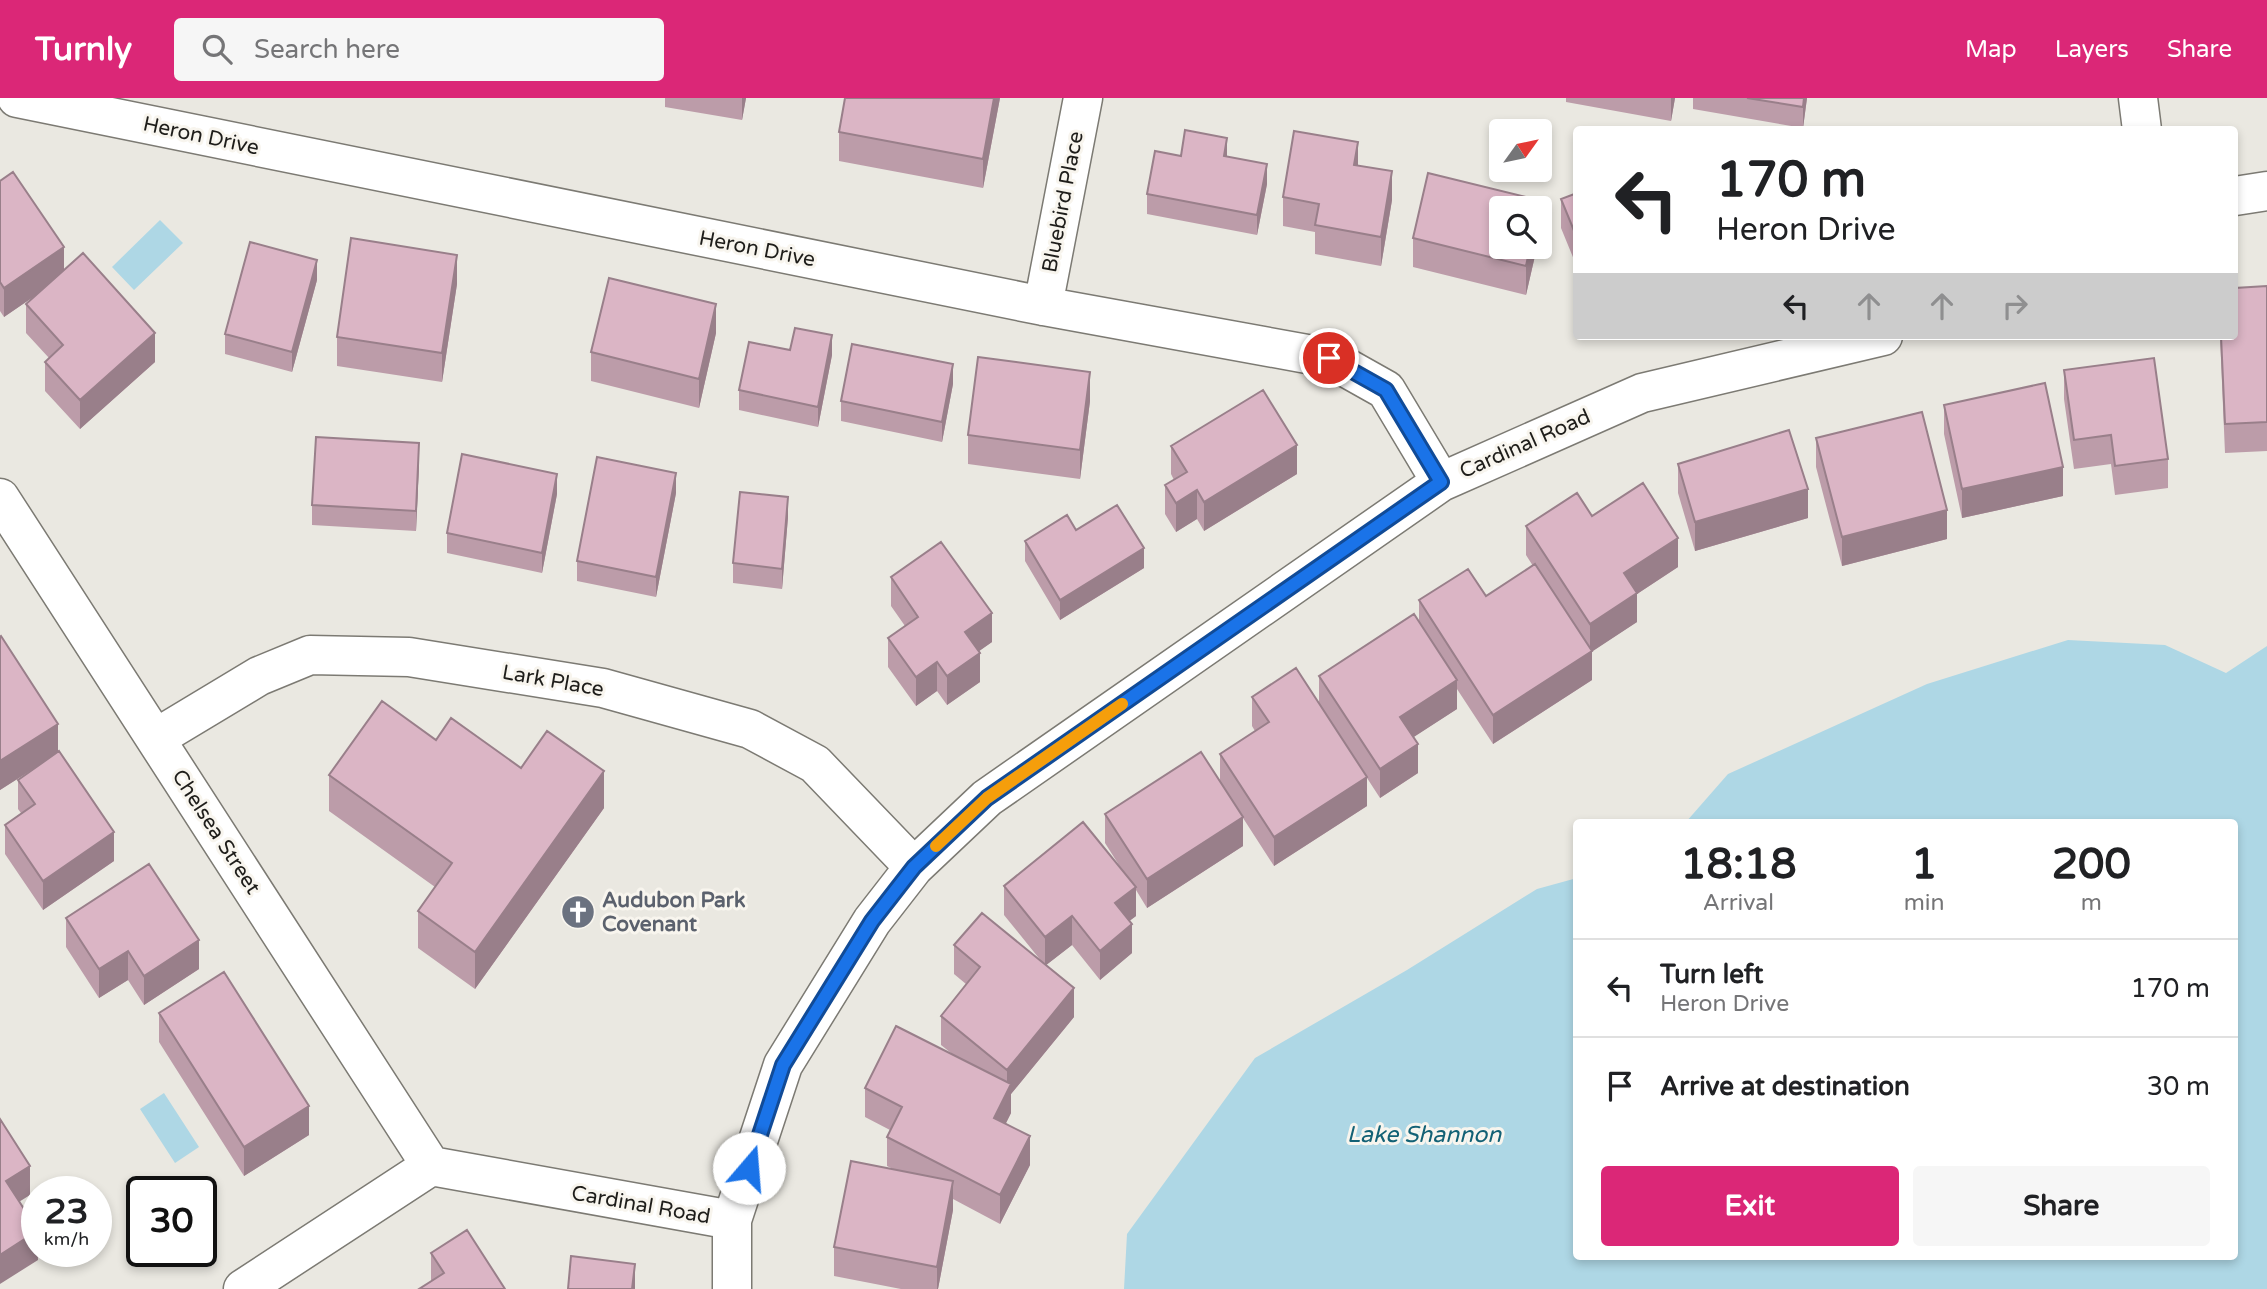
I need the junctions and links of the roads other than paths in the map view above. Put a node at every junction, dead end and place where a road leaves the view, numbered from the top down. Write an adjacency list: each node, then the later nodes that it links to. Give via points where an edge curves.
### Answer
1 (17, 98): 5 (street, Heron Drive)
2 (1083, 98): 5 (street, Bluebird Place)
3 (2267, 191): 4 (street)
4 (2238, 196)
5 (1042, 306): 7 (street, Heron Drive, via 1329,358 1386,390)
6 (1866, 340): 7 (street, Cardinal Road, via 1642,393)
7 (1441, 482): 10 (street, Cardinal Road, via 987,798)
8 (0, 498): 9 (street, Chelsea Street)
9 (156, 738): 10 (street, Lark Place, via 259,676 310,655 409,657 603,688 750,729 815,764); 11 (street, Chelsea Street)
10 (914, 867): 12 (street, Cardinal Road, via 872,921 783,1065)
11 (431, 1166): 12 (street, Cardinal Road); 13 (street)
12 (732, 1220): 14 (street)
13 (243, 1289)
14 (732, 1289)

